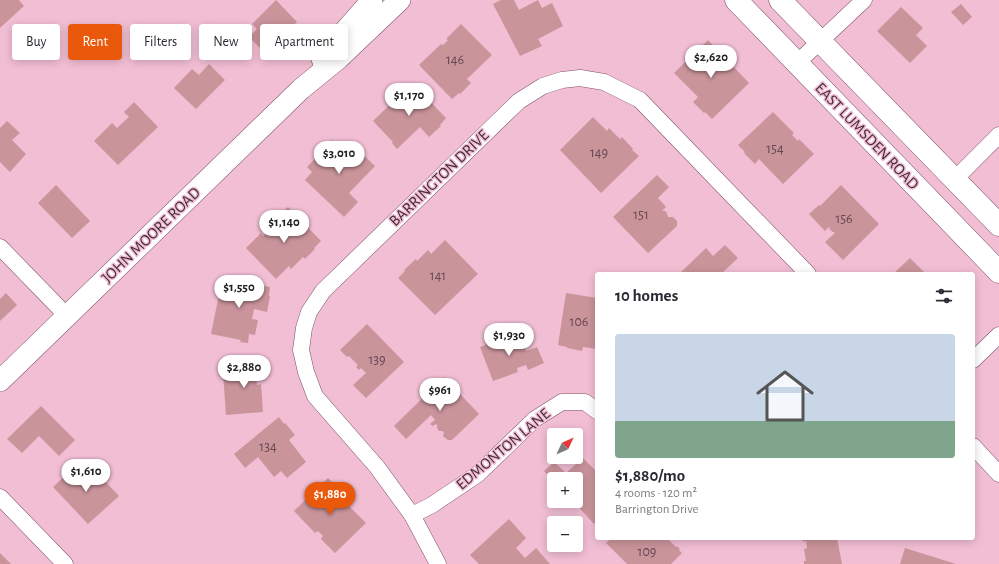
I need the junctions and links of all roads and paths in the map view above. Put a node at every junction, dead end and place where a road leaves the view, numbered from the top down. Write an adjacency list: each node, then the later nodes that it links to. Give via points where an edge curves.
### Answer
1 (372, 0): 8 (street, JOHN MOORE ROAD, via 330,48)
2 (400, 0): 8 (street, JOHN MOORE ROAD, via 339,58)
3 (736, 0): 7 (main road, EAST LUMSDEN ROAD)
4 (780, 0): 6 (main road, EAST LUMSDEN ROAD)
5 (864, 0): 6 (street)
6 (820, 42): 7 (street); 10 (main road, EAST LUMSDEN ROAD)
7 (797, 63): 14 (main road, EAST LUMSDEN ROAD)
8 (301, 89): 15 (street, JOHN MOORE ROAD)
9 (999, 136): 10 (street)
10 (955, 179): 11 (main road, EAST LUMSDEN ROAD)
11 (999, 225)
12 (0, 247): 15 (street)
13 (806, 272): 23 (street, BARRINGTON DRIVE, via 640,100 604,82 580,78 543,86 519,101 323,291 309,312 304,328 301,350 315,396 377,467)
14 (999, 272)
15 (67, 316): 18 (street, JOHN MOORE ROAD)
16 (999, 335): 17 (street)
17 (975, 358)
18 (0, 381)
19 (595, 410): 23 (street, EDMONTON LANE, via 585,402 562,402 535,419 478,474 432,505)
20 (975, 448): 21 (street)
21 (999, 474)
22 (0, 497): 24 (street)
23 (412, 515): 25 (street, BARRINGTON DRIVE)
24 (65, 564)
25 (438, 564)

